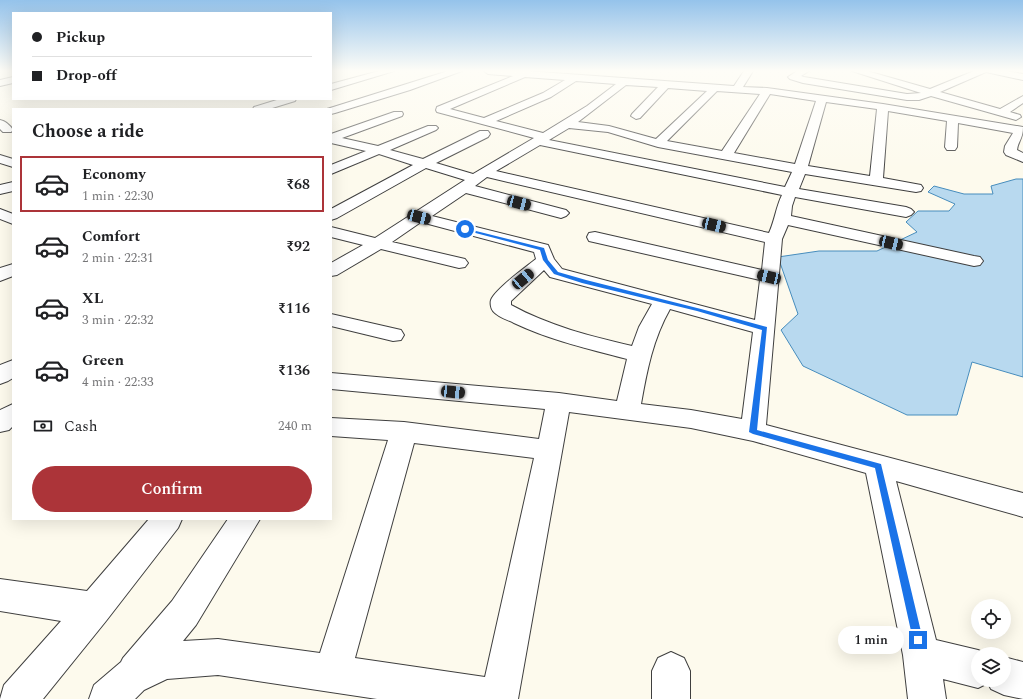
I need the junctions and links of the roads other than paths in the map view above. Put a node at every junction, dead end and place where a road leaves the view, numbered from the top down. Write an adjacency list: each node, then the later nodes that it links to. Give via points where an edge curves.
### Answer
1 (276, 104): 14 (street)
2 (355, 104): 15 (street)
3 (454, 104): 20 (street, via 441,110)
4 (525, 104): 20 (street)
5 (597, 104): 21 (street)
6 (648, 104): 18 (street)
7 (699, 104): 28 (street)
8 (759, 104): 32 (street)
9 (821, 104): 38 (street)
10 (857, 104): 13 (street)
11 (969, 104): 16 (street)
12 (1015, 104): 16 (street)
13 (883, 107): 19 (street); 41 (street)
14 (261, 108)
15 (332, 111)
16 (1000, 113): 22 (street)
17 (398, 114): 25 (street)
18 (636, 116)
19 (953, 118): 22 (street); 29 (street)
20 (486, 121): 27 (street)
21 (566, 124): 27 (street); 28 (street, via 609,129)
22 (1022, 126): 34 (street, via 1010,152)
23 (432, 128): 30 (street)
24 (484, 134): 37 (street)
25 (332, 139)
26 (332, 139): 30 (street)
27 (542, 139): 31 (street); 45 (street)
28 (658, 143): 32 (street)
29 (951, 147)
30 (378, 150): 37 (street); 39 (street)
31 (520, 152): 33 (street); 40 (street)
32 (726, 155): 38 (street)
33 (535, 156)
34 (1023, 158)
35 (0, 159): 36 (street)
36 (12, 163)
37 (424, 164): 40 (street); 51 (street)
38 (800, 169): 41 (street); 45 (street)
39 (332, 170)
40 (474, 180): 49 (street); 52 (street); 56 (street)
41 (876, 181): 43 (street)
42 (12, 186): 44 (street)
43 (916, 188)
44 (0, 190)
45 (790, 192): 47 (street); 48 (street)
46 (768, 203): 47 (street)
47 (784, 212): 56 (street); 59 (street)
48 (906, 212)
49 (561, 213)
50 (0, 214): 53 (street)
51 (332, 214)
52 (419, 217): 57 (street); 58 (street, via 542,249)
53 (12, 219)
54 (332, 232): 57 (street)
55 (595, 237): 64 (street)
56 (774, 239): 64 (street)
57 (377, 244): 60 (street); 62 (street)
58 (545, 260): 65 (street, via 556,273); 69 (street, via 512,288 501,300 501,308 511,315 560,335)
59 (974, 261)
60 (459, 264)
61 (12, 269): 63 (street)
62 (332, 269)
63 (0, 275)
64 (769, 277): 67 (street)
65 (664, 301): 67 (street); 69 (street, via 649,327)
66 (332, 320): 68 (street)
67 (765, 329): 80 (street)
68 (393, 335)
69 (640, 355): 75 (street)
70 (12, 368): 71 (street)
71 (0, 377): 73 (street)
72 (332, 381): 74 (street)
73 (12, 382)
74 (559, 402): 75 (street); 81 (street)
75 (627, 411): 80 (street, via 691,419)
76 (12, 414): 77 (street)
77 (0, 423)
78 (332, 427): 79 (street)
79 (404, 432): 81 (street); 90 (street)
80 (753, 432): 82 (street)
81 (548, 450): 94 (street)
82 (878, 466): 83 (street); 88 (street)
83 (1023, 505)
84 (166, 520): 87 (street)
85 (244, 520): 93 (street, via 184,613)
86 (0, 595): 87 (street)
87 (94, 609): 95 (street)
88 (921, 655): 89 (street); 96 (street)
89 (971, 667)
90 (332, 674): 93 (street, via 218,657 165,661); 94 (street)
91 (1011, 677): 92 (street)
92 (1023, 680)
93 (119, 688)
94 (499, 698)
95 (18, 699)
96 (927, 699)

